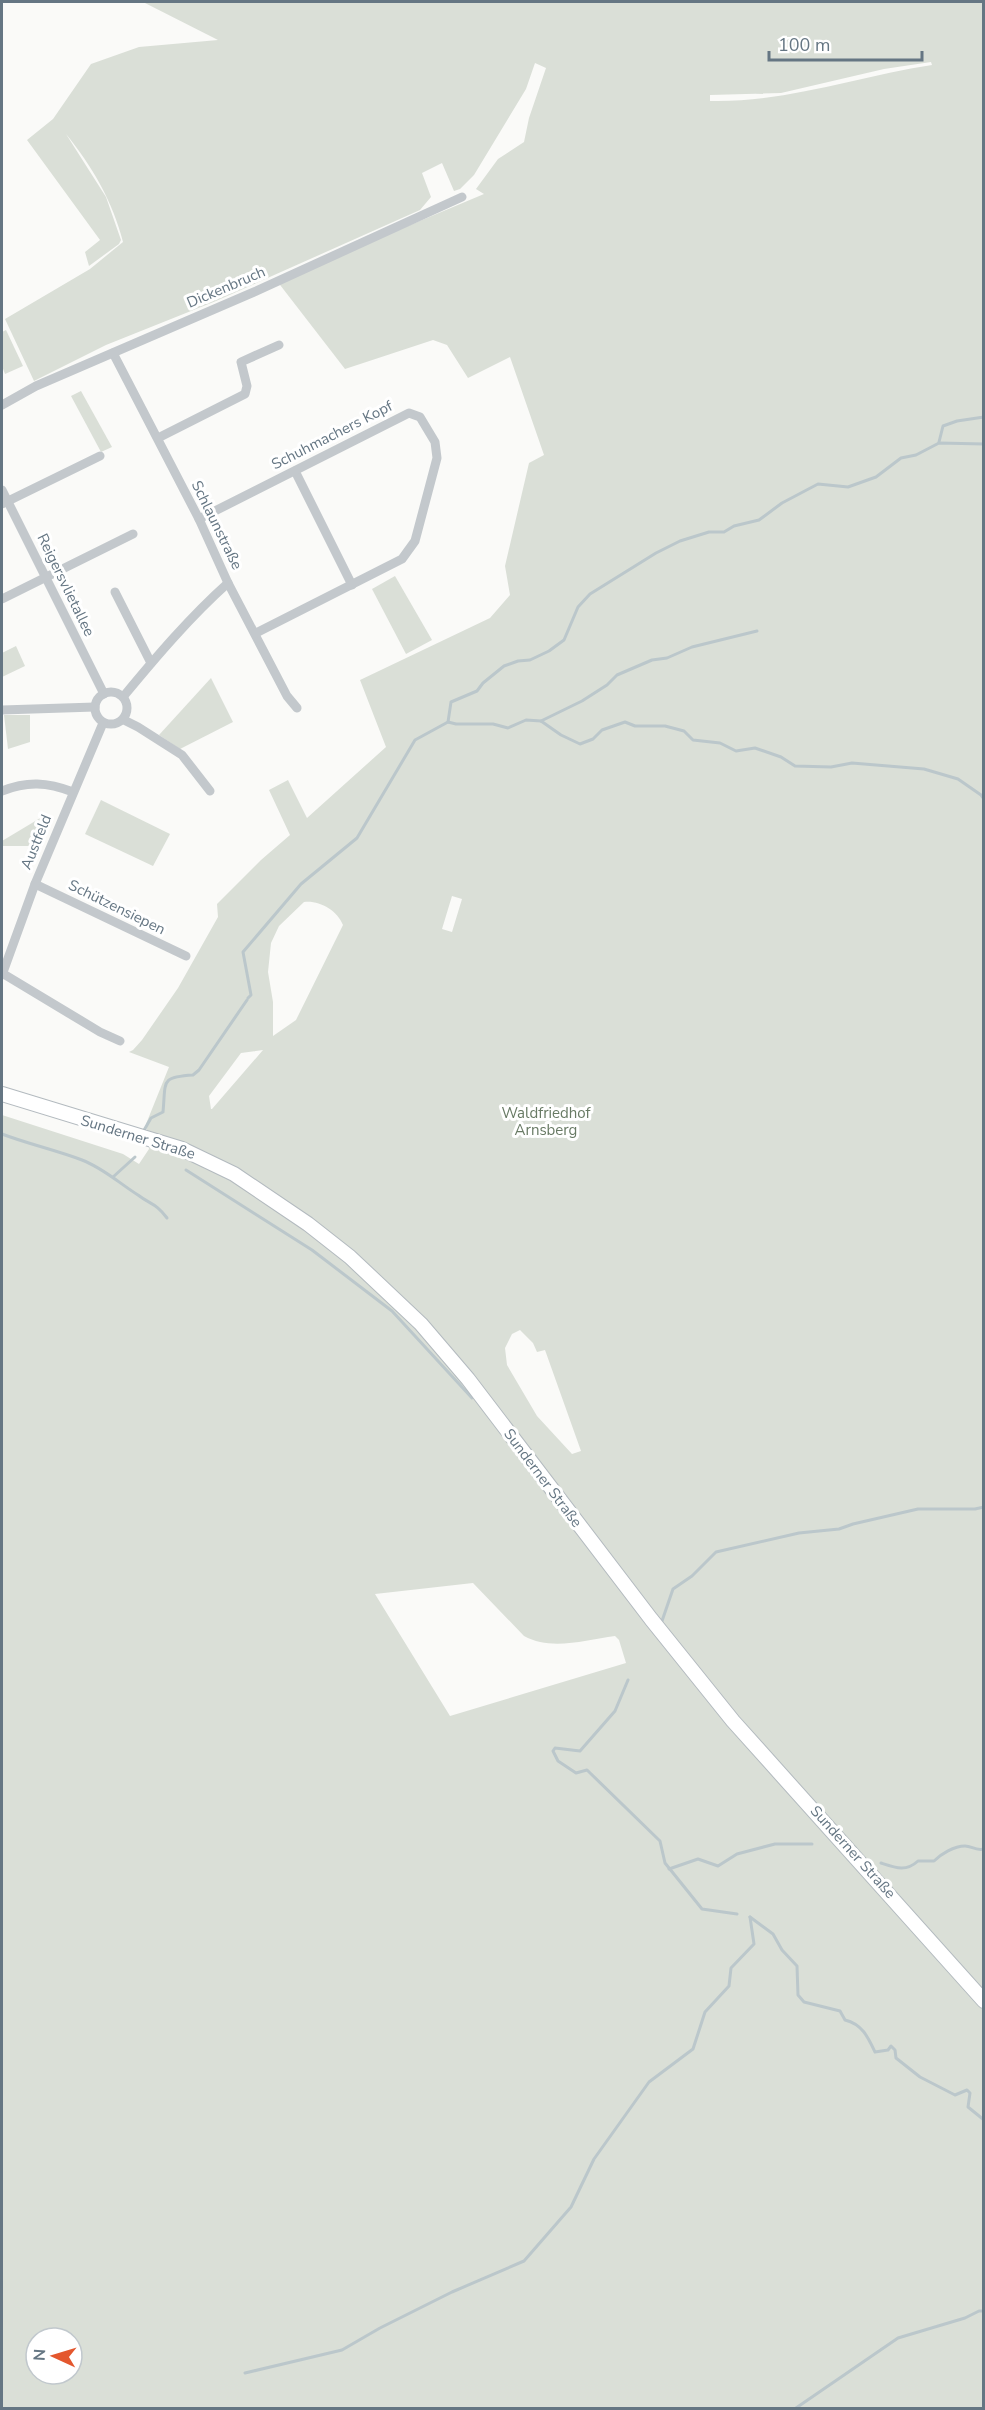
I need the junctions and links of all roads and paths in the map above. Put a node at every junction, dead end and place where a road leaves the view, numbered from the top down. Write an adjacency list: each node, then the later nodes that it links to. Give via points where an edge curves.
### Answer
1 (462, 197): 3 (street, Dickenbruch)
2 (279, 345): 5 (street, via 241,362 248,386 245,394)
3 (113, 353): 4 (street, Dickenbruch); 5 (street, Schlaunstraße)
4 (2, 405)
5 (158, 438): 10 (street, Schlaunstraße)
6 (99, 456): 9 (street)
7 (295, 471): 10 (street, Schuhmachers Kopf); 14 (street); 14 (street, Schuhmachers Kopf, via 409,413 420,417 435,442 436,463 411,549 397,563)
8 (2, 490): 9 (street, Reigersvlietallee)
9 (4, 503): 12 (street, Reigersvlietallee)
10 (199, 519): 13 (street, Schlaunstraße)
11 (133, 534): 12 (street)
12 (46, 577): 16 (street); 19 (street, Reigersvlietallee)
13 (228, 583): 17 (street, Schlaunstraße); 18 (street)
14 (352, 585): 17 (street, Schuhmachers Kopf)
15 (115, 592): 18 (street)
16 (2, 599)
17 (256, 633): 22 (street, Schlaunstraße, via 287,696)
18 (151, 663): 20 (street)
19 (104, 694): 20 (street); 21 (street)
20 (123, 697): 24 (street, via 128,711)
21 (95, 707): 23 (street); 25 (street)
22 (297, 708)
23 (2, 710)
24 (124, 720): 25 (street, via 114,725); 27 (street, via 182,755)
25 (103, 723): 28 (street, Austfeld)
26 (2, 791): 28 (street, via 35,783)
27 (210, 791)
28 (73, 792): 29 (street, Austfeld)
29 (35, 884): 30 (street, Schützensiepen); 31 (street, Austfeld)
30 (186, 956)
31 (2, 974): 32 (street)
32 (120, 1041)
33 (2, 1094): 34 (main road, Sunderner Straße, via 204,1158 308,1224 395,1298 468,1379 733,1721)
34 (984, 2001)

